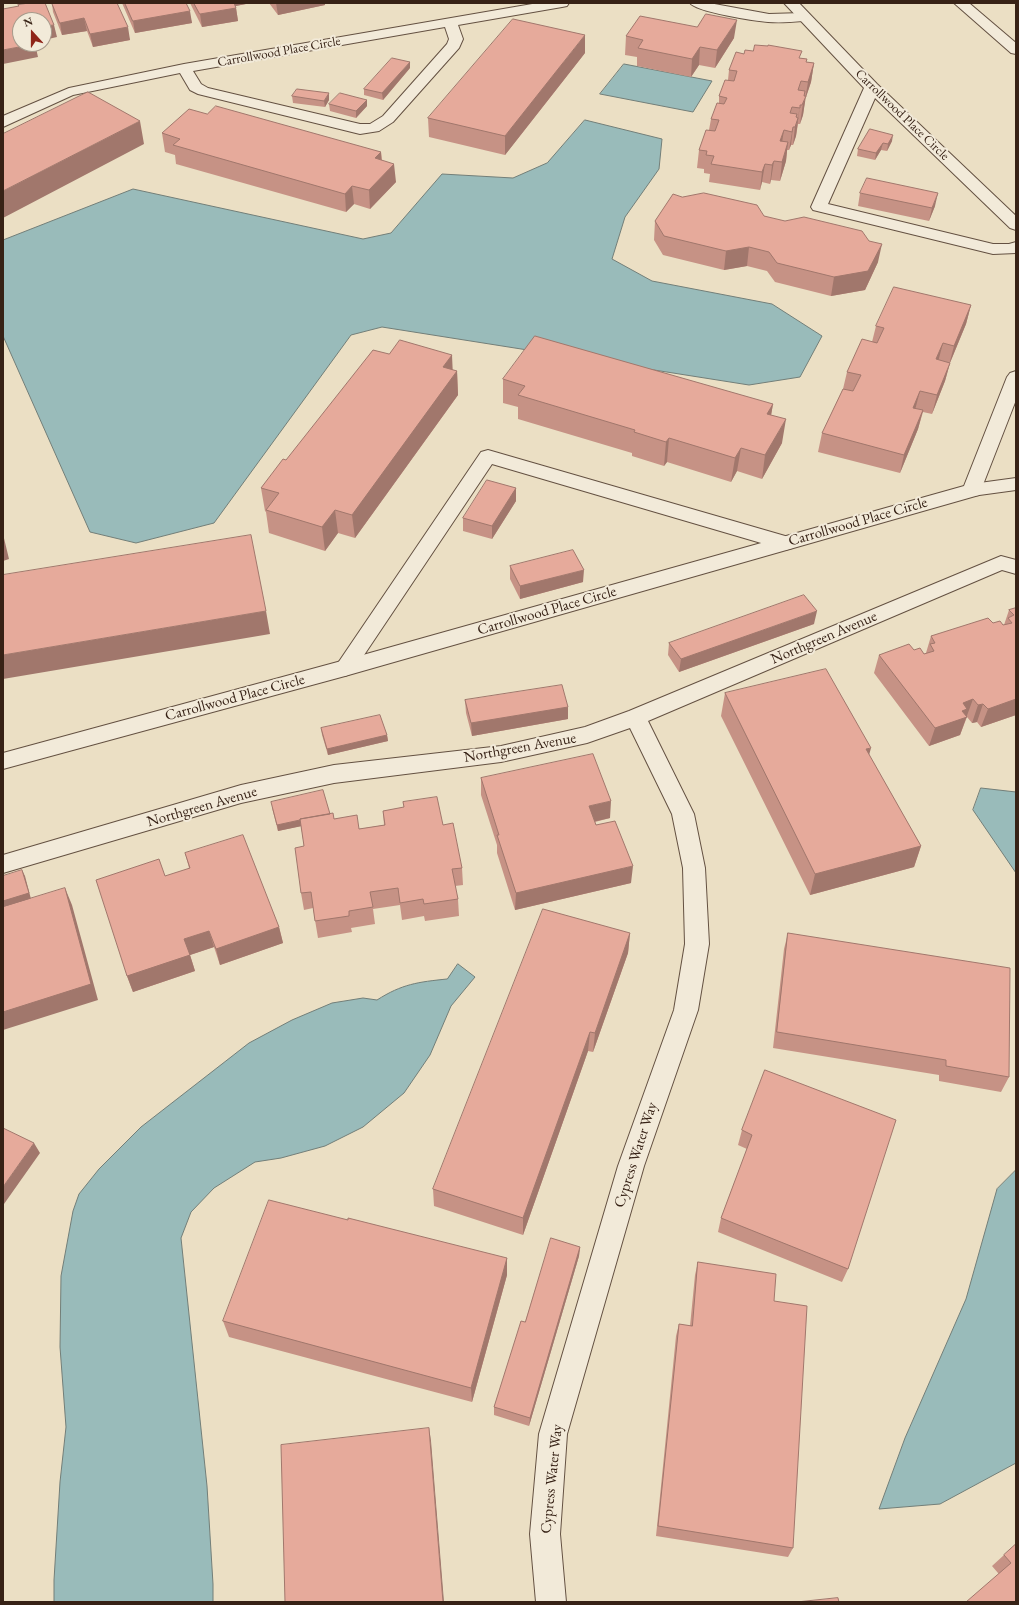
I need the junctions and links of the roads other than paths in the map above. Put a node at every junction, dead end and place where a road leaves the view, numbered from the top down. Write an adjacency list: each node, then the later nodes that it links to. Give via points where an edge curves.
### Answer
1 (562, 3): 6 (street, Carrollwood Place Circle)
2 (697, 3): 5 (street, via 769,18)
3 (791, 3): 5 (street, Carrollwood Place Circle)
4 (961, 3): 7 (street)
5 (803, 17): 9 (street, Carrollwood Place Circle)
6 (450, 22): 8 (street, Carrollwood Place Circle); 8 (street, via 456,39 454,45 388,119 374,128 360,129 203,91 195,87)
7 (1016, 50)
8 (184, 68): 10 (street, Carrollwood Place Circle, via 69,92)
9 (872, 87): 11 (street, Carrollwood Place Circle); 12 (street, via 819,207 993,249)
10 (3, 122)
11 (1016, 225)
12 (1016, 247)
13 (1016, 376): 15 (street)
14 (1016, 484): 15 (street, Carrollwood Place Circle)
15 (972, 490): 16 (street, Carrollwood Place Circle)
16 (785, 543): 18 (street, Carrollwood Place Circle); 18 (street, via 488,456)
17 (1016, 567): 19 (street, Northgreen Avenue, via 1001,563)
18 (345, 668): 20 (street, Carrollwood Place Circle)
19 (636, 717): 21 (street, Northgreen Avenue, via 587,735 501,754 334,774 241,794); 22 (street, Cypress Water Way, via 683,814 694,868 697,944 686,1010 631,1166 553,1434 545,1534)
20 (3, 761)
21 (3, 864)
22 (550, 1602)

